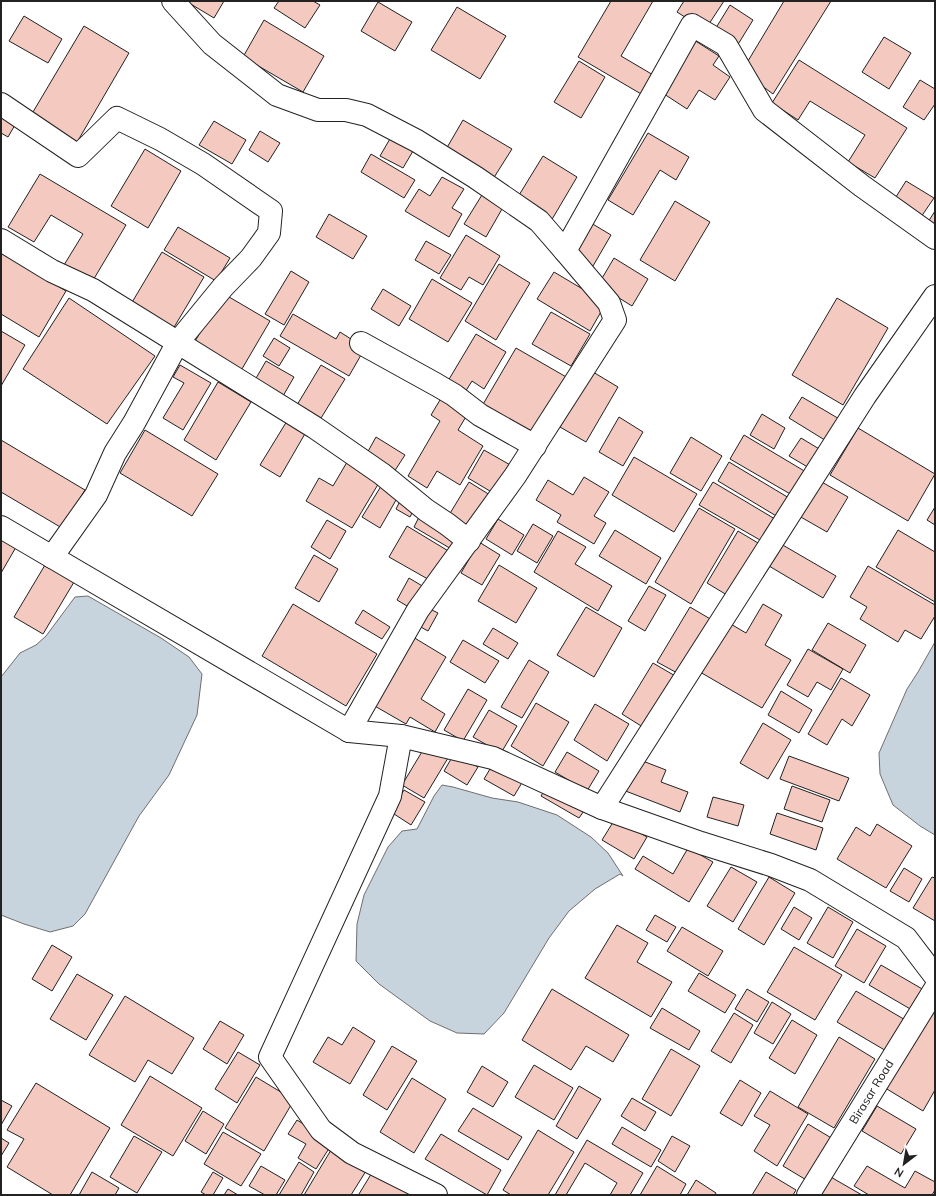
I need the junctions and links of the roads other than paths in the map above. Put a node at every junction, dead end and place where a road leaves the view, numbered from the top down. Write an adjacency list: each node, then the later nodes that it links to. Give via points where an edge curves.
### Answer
1 (173, 1): 5 (street, via 212,44 277,95 318,110 346,110 367,116 417,141 539,221)
2 (1, 104): 7 (street, via 78,156 117,118 203,164 271,211 269,234)
3 (935, 238): 5 (street, via 862,186 764,110 726,45 692,25)
4 (1, 240): 7 (street, via 52,271 92,290)
5 (565, 251): 9 (street, via 609,302 615,320)
6 (935, 296): 15 (street, via 865,396)
7 (178, 342): 11 (street, via 314,427 382,474); 12 (street, via 115,453 96,495)
8 (361, 343): 9 (street, via 454,395 480,415)
9 (535, 446): 11 (street)
10 (1, 526): 12 (street)
11 (469, 541): 13 (street, via 418,610)
12 (52, 557): 13 (street)
13 (350, 731): 14 (street)
14 (401, 736): 15 (street, via 493,758); 18 (street, via 390,796 270,1057 322,1130 352,1153)
15 (602, 808): 16 (street, via 810,880 906,938)
16 (935, 976)
17 (935, 989): 19 (street, Birasar Road)
18 (436, 1195)
19 (808, 1195)

